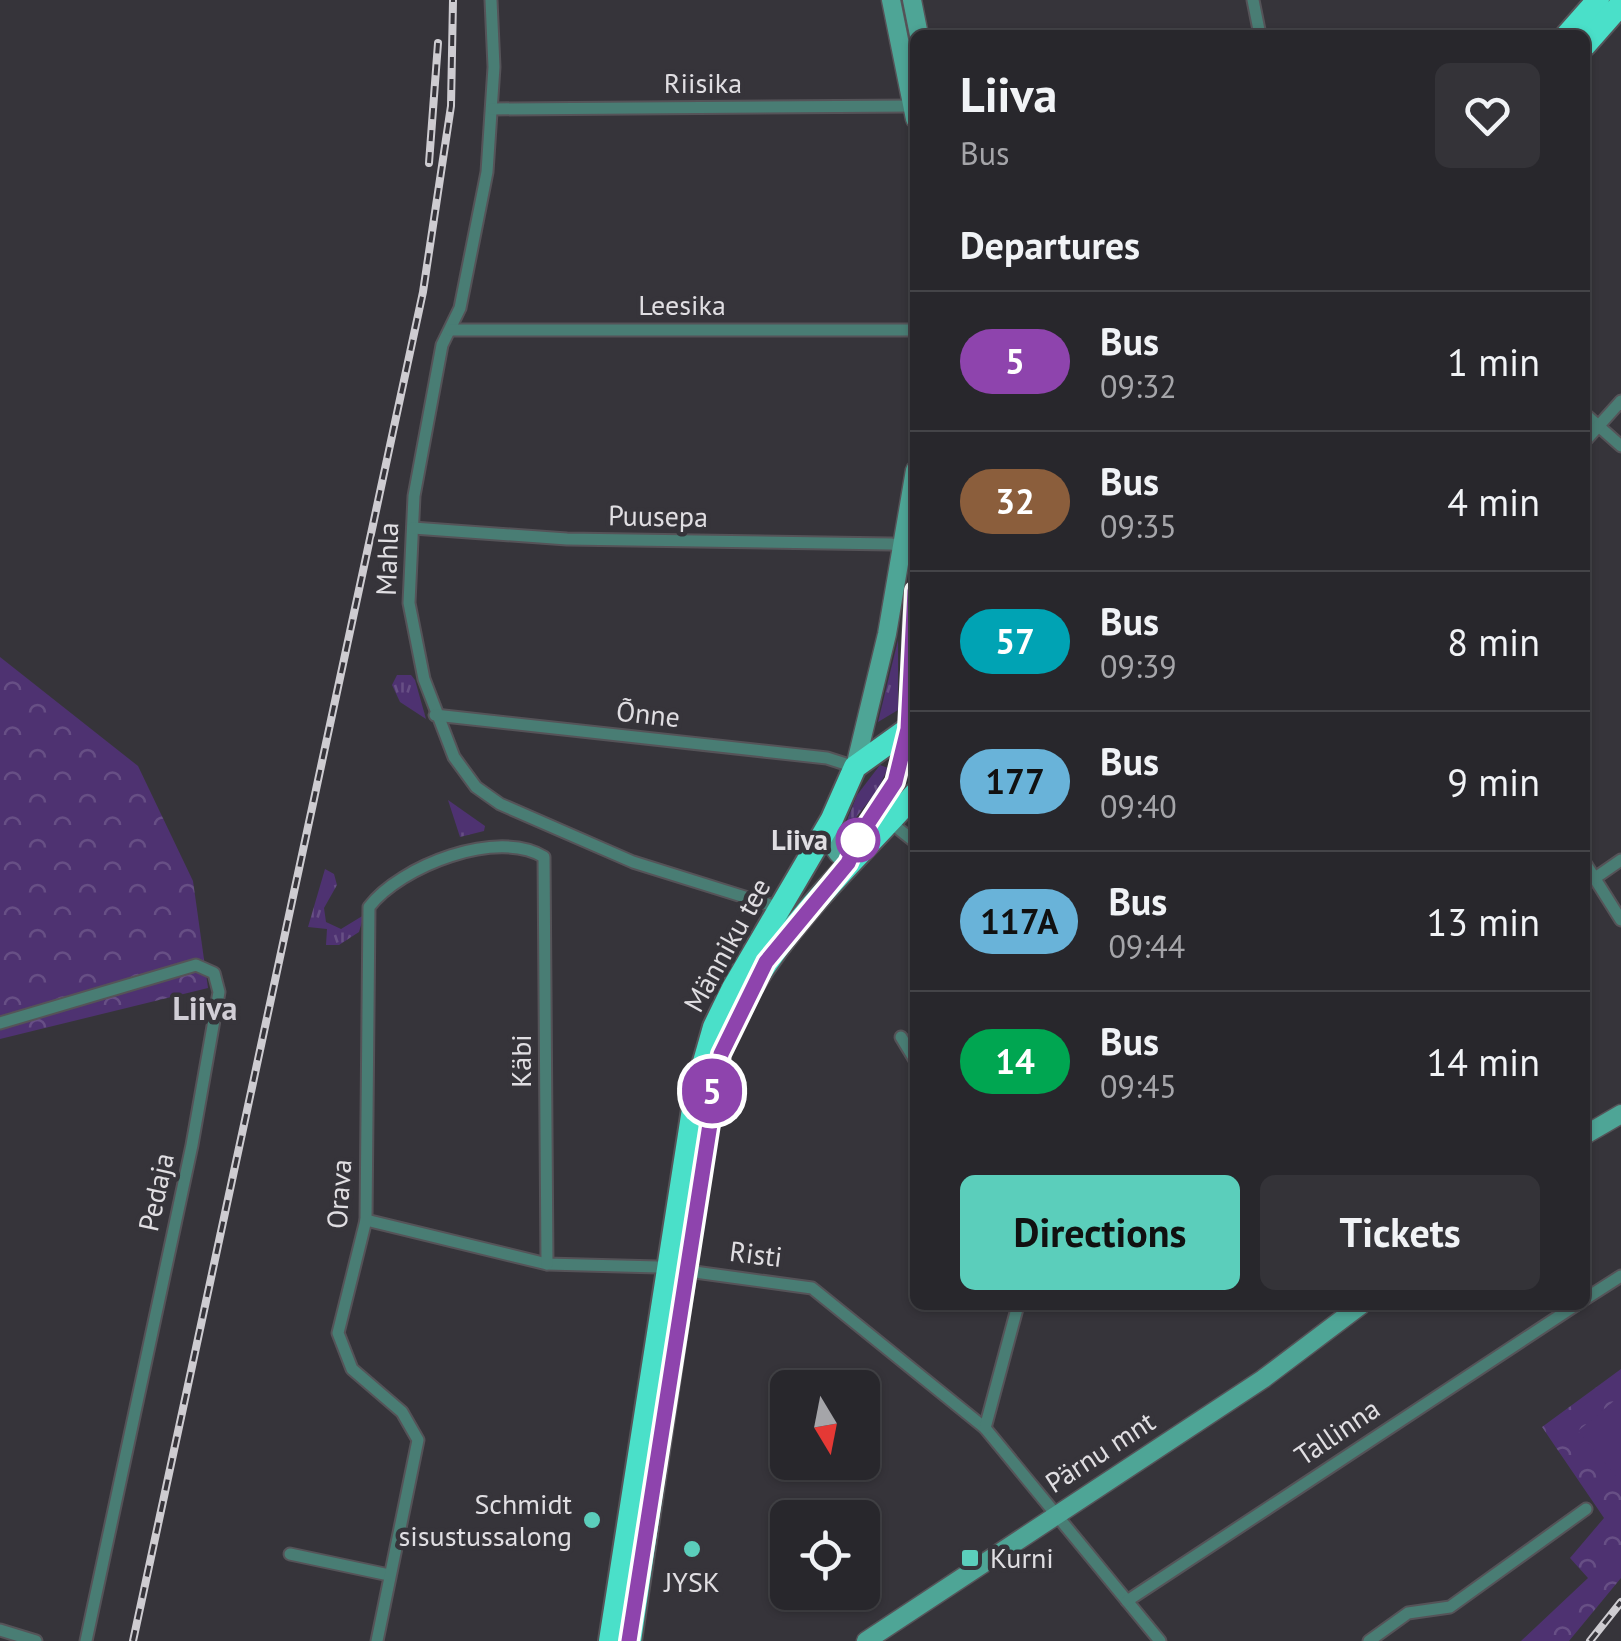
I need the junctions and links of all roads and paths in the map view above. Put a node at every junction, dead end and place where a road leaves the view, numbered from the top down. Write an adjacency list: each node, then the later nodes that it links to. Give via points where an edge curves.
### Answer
1 (490, 0): 12 (street, Mahla)
2 (892, 0): 11 (street)
3 (912, 0): 7 (street)
4 (1253, 0): 8 (street)
5 (1598, 0): 9 (highway)
6 (1621, 4): 10 (highway)
7 (918, 30)
8 (1259, 30)
9 (1571, 30)
10 (1590, 39)
11 (910, 92)
12 (492, 109): 13 (street, Riisika); 14 (street, Mahla, via 478,223)
13 (910, 112)
14 (450, 330): 15 (street, Leesika); 21 (street, Mahla, via 422,446)
15 (910, 330)
16 (1621, 402): 18 (street)
17 (1590, 419): 18 (street)
18 (1598, 426): 19 (street); 20 (street)
19 (1590, 436)
20 (1621, 446)
21 (413, 528): 22 (street, Puusepa); 23 (street, Mahla, via 410,615)
22 (909, 552): 26 (street, Männiku tee)
23 (435, 714): 26 (street, Õnne, via 827,758); 36 (street, Mahla, via 476,787 500,804 633,862)
24 (910, 728): 26 (highway)
25 (910, 730): 33 (street, Männiku tee, via 895,782)
26 (855, 767): 28 (highway, Männiku tee)
27 (910, 800): 29 (highway)
28 (832, 819): 33 (street, via 830,841); 36 (highway, Männiku tee)
29 (890, 822): 30 (street); 33 (highway)
30 (910, 838)
31 (544, 857): 43 (street, Orava, via 519,845 474,848 396,883 370,907); 44 (street, Käbi)
32 (1621, 860): 35 (street)
33 (848, 863): 45 (highway, Männiku tee, via 766,962 727,1035)
34 (1590, 870): 35 (street)
35 (1595, 878): 37 (street)
36 (780, 908): 45 (highway, Männiku tee, via 714,1027 696,1090)
37 (1621, 920)
38 (0, 1024): 59 (street, Pedaja, via 196,966 214,973 218,992 192,1145)
39 (900, 1037): 40 (street)
40 (910, 1052)
41 (1621, 1114): 42 (street)
42 (1590, 1132)
43 (366, 1220): 44 (street, Risti); 55 (street, Orava, via 338,1333 352,1369 402,1412 418,1440)
44 (548, 1264): 45 (street, Risti)
45 (676, 1270): 51 (street, Risti, via 812,1288); 61 (highway, Männiku tee); 62 (highway, Männiku tee)
46 (1621, 1276): 47 (street)
47 (1590, 1296)
48 (1017, 1310): 51 (street)
49 (1354, 1310): 53 (street, Pärnu mnt)
50 (1568, 1310): 56 (street, Tallinna)
51 (985, 1428): 53 (street, Risti)
52 (1586, 1509): 65 (street, via 1450,1607 1408,1613)
53 (1056, 1513): 56 (street, Risti); 63 (street, Pärnu mnt)
54 (290, 1554): 55 (street)
55 (389, 1575): 60 (street, Orava)
56 (1127, 1601): 64 (street, Risti)
57 (0, 1630): 58 (street)
58 (36, 1641)
59 (86, 1641)
60 (377, 1641)
61 (610, 1641)
62 (630, 1641)
63 (866, 1641)
64 (1160, 1641)
65 (1369, 1641)

